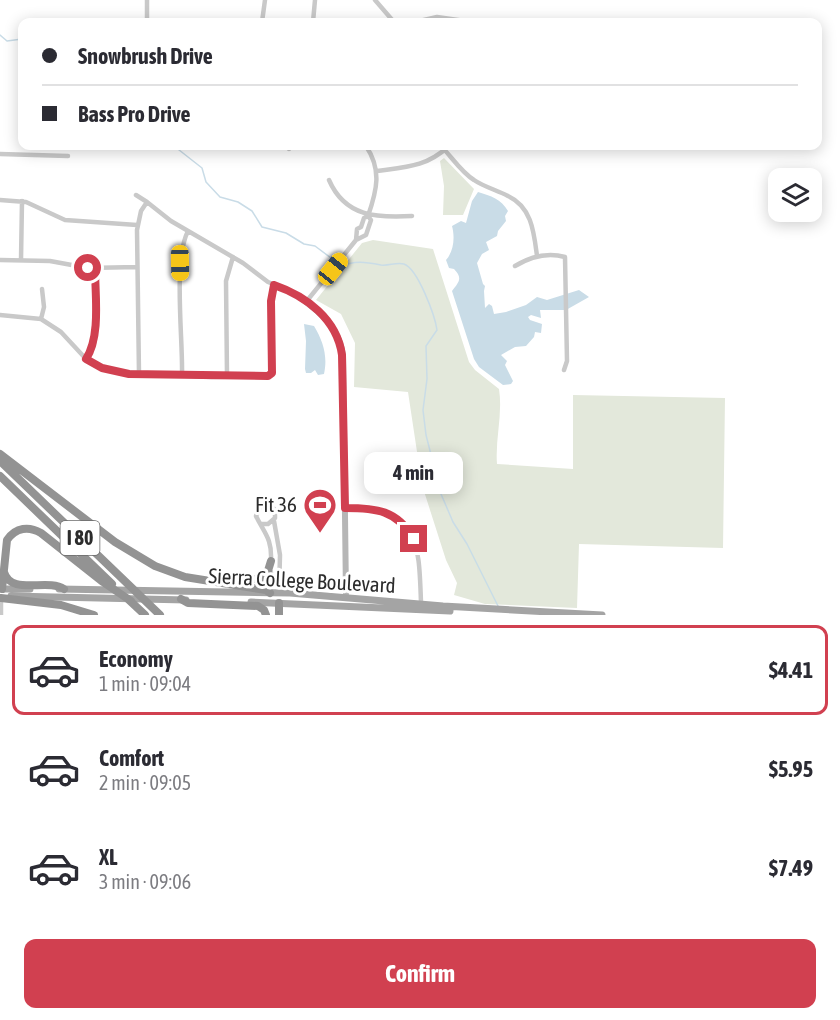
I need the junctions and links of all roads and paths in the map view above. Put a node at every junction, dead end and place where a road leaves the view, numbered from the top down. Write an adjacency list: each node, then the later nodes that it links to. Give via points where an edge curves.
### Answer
1 (147, 0): 5 (street)
2 (265, 0): 6 (street)
3 (315, 0): 7 (street)
4 (375, 0): 8 (street)
5 (147, 18)
6 (263, 18)
7 (313, 18)
8 (391, 18)
9 (368, 150): 14 (street)
10 (441, 150): 14 (street, via 420,165)
11 (448, 150): 27 (street, via 471,178 521,205 534,230)
12 (0, 154): 13 (street)
13 (68, 156)
14 (377, 171): 20 (street, via 377,189)
15 (329, 180): 20 (street, via 345,204)
16 (136, 195): 19 (street)
17 (0, 200): 18 (street)
18 (22, 201): 22 (street, via 64,220); 30 (street)
19 (147, 202): 22 (street); 24 (street)
20 (369, 215): 21 (street); 23 (street); 25 (street)
21 (412, 216)
22 (137, 225): 32 (street)
23 (361, 227): 25 (street); 26 (street, via 357,229)
24 (188, 231): 28 (street); 42 (street, via 180,263)
25 (367, 231): 26 (street)
26 (356, 240): 36 (street)
27 (537, 256): 31 (street); 40 (street, via 565,257)
28 (234, 257): 34 (street); 43 (street, via 226,280)
29 (0, 260): 30 (street)
30 (21, 260): 33 (street)
31 (515, 266)
32 (137, 267): 33 (street); 41 (street)
33 (95, 268): 39 (street, via 94,339)
34 (274, 285): 36 (street); 43 (street, via 272,373)
35 (42, 289): 38 (street)
36 (306, 302): 47 (street, via 329,322 341,344)
37 (0, 315): 38 (street)
38 (42, 319): 39 (street, via 61,332)
39 (86, 359): 41 (street, via 108,370)
40 (564, 370)
41 (139, 374): 42 (street)
42 (182, 374): 43 (street)
43 (227, 376)
44 (0, 454): 52 (highway, via 115,542 155,566)
45 (0, 461): 54 (highway, I 80)
46 (0, 476): 59 (highway, I 80)
47 (345, 508): 57 (street); 61 (street, via 385,512 407,529 418,553)
48 (274, 521): 49 (street); 49 (street, via 274,510 265,505 256,513); 55 (street, via 280,555)
49 (262, 524): 50 (street)
50 (271, 561): 52 (highway, via 261,579); 55 (street)
51 (4, 571): 53 (highway, via 7,580 14,584 57,585); 56 (highway); 59 (highway, via 7,540 19,529 30,529 41,533)
52 (181, 575): 55 (highway)
53 (64, 589): 55 (main road, Sierra College Boulevard); 56 (main road, Sierra College Boulevard)
54 (136, 591): 65 (highway, I 80); 66 (highway)
55 (275, 593): 57 (main road, Sierra College Boulevard); 60 (main road)
56 (1, 594): 58 (main road, Sierra College Boulevard); 62 (street); 63 (highway)
57 (346, 596): 61 (main road, Sierra College Boulevard)
58 (181, 599): 60 (main road, Sierra College Boulevard); 67 (highway, via 188,603 258,606)
59 (131, 601): 64 (highway, I 80)
60 (274, 603): 61 (main road, Sierra College Boulevard); 67 (highway); 68 (highway)
61 (421, 606): 69 (main road, Sierra College Boulevard); 70 (main road, Sierra College Boulevard)
62 (0, 615)
63 (94, 615)
64 (145, 615)
65 (160, 615)
66 (165, 615)
67 (268, 615)
68 (279, 615)
69 (530, 615)
70 (602, 615)

